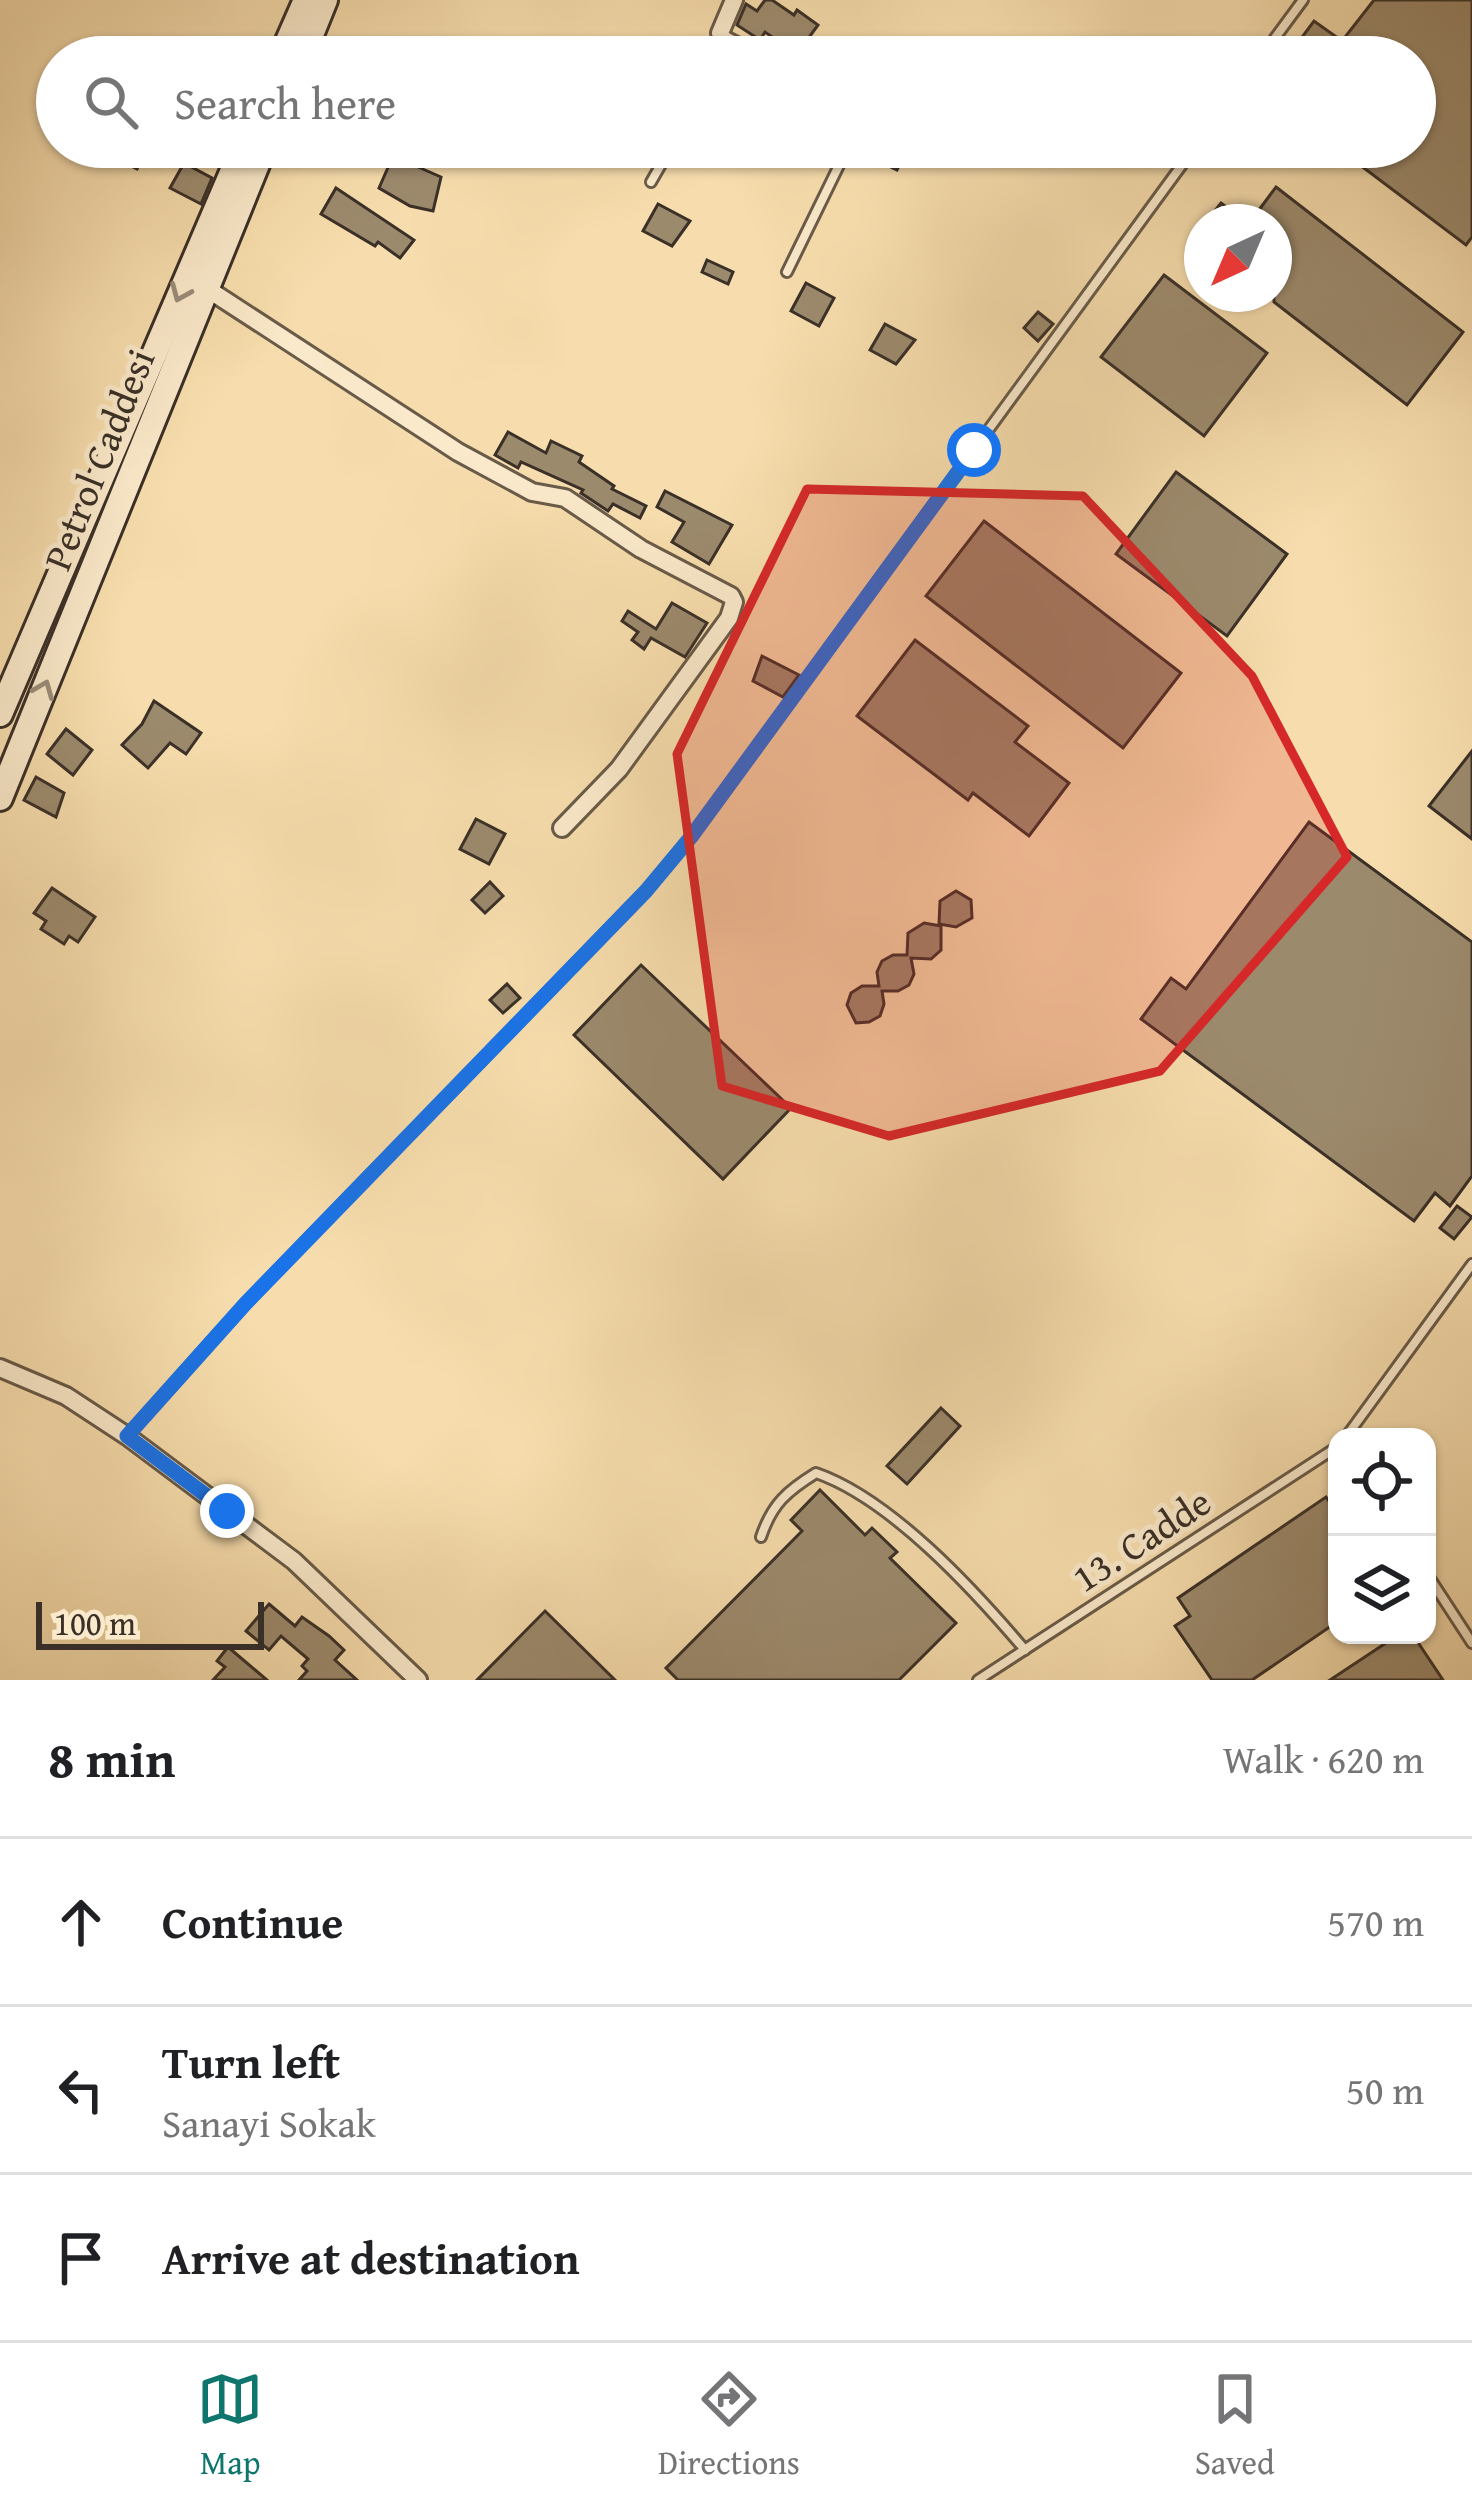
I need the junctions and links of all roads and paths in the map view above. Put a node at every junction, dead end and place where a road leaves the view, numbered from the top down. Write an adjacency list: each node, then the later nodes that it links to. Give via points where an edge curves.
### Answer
1 (306, 0): 6 (main road)
2 (326, 0): 7 (main road)
3 (734, 0): 5 (street)
4 (1303, 0): 10 (lane)
5 (720, 33): 8 (lane); 9 (lane)
6 (290, 36)
7 (311, 36)
8 (719, 36)
9 (726, 36)
10 (1276, 36)
11 (234, 168): 19 (main road, Petrol Caddesi, one-way to 19)
12 (255, 168): 18 (main road, Petrol Caddesi)
13 (659, 168): 16 (lane)
14 (838, 168): 17 (lane)
15 (1180, 168): 25 (lane, via 691,837)
16 (651, 182)
17 (787, 272)
18 (206, 288): 20 (main road, Petrol Caddesi, one-way to 18); 21 (street, via 493,473 565,498 731,596 729,618 619,769)
19 (0, 714)
20 (0, 798)
21 (562, 827)
22 (1472, 1264): 24 (lane)
23 (0, 1369): 25 (street, via 66,1396)
24 (1353, 1428)
25 (127, 1436): 31 (street, via 294,1561)
26 (1328, 1453): 30 (lane, 13. Cadde)
27 (761, 1537): 30 (lane, via 770,1509 790,1489 817,1472 845,1483 935,1555)
28 (1436, 1588): 29 (lane)
29 (1472, 1642)
30 (1025, 1650): 32 (lane, 13. Cadde)
31 (418, 1680)
32 (978, 1680)

